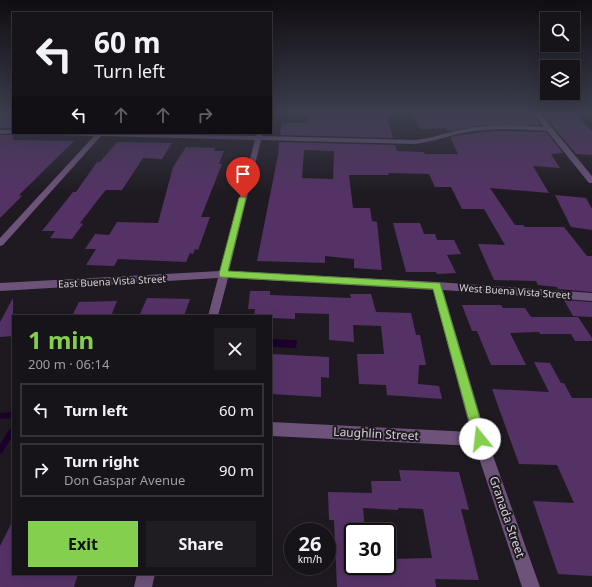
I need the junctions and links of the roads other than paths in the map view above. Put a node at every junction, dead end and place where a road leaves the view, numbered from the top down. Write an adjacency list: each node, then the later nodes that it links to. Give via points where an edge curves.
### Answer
1 (94, 139): 7 (street)
2 (258, 139): 8 (street)
3 (381, 139): 4 (street)
4 (434, 139)
5 (557, 139): 6 (street)
6 (592, 181)
7 (0, 243)
8 (223, 274): 9 (street, West Buena Vista Street); 10 (street, East Buena Vista Street); 12 (street)
9 (436, 286): 11 (street, West Buena Vista Street); 14 (street, Granada Street)
10 (0, 287)
11 (592, 297)
12 (213, 315)
13 (272, 429): 14 (street, Laughlin Street)
14 (480, 439): 17 (street, Granada Street)
15 (146, 575): 16 (street)
16 (143, 587)
17 (531, 587)

